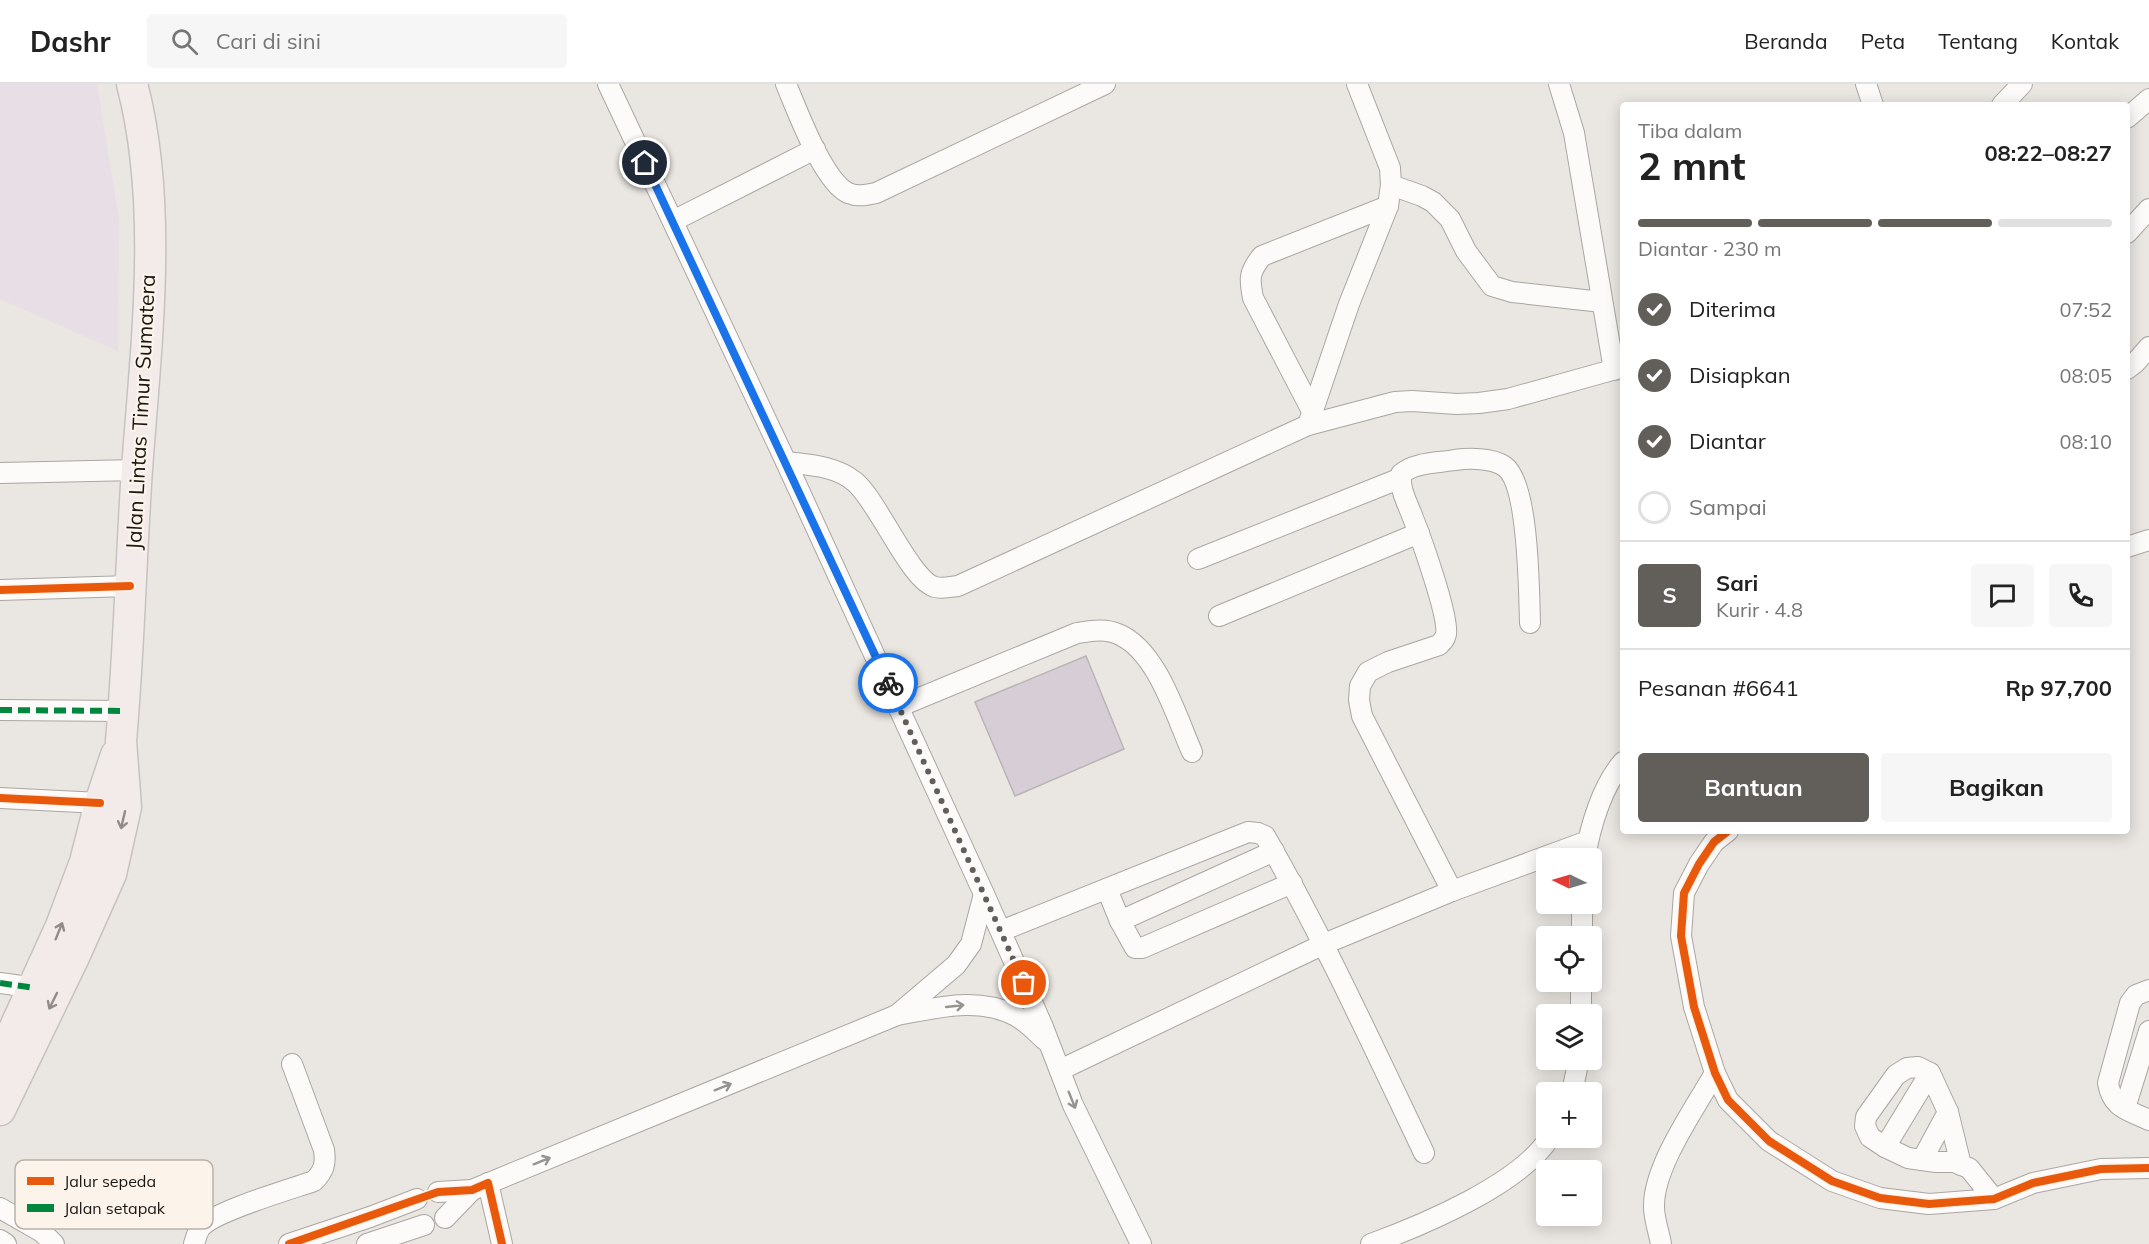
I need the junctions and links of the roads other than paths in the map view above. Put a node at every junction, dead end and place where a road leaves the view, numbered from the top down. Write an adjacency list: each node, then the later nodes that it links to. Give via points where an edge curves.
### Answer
1 (132, 84): 25 (highway, Jalan Lintas Timur Sumatera, via 144,150 148,202 149,294)
2 (608, 84): 17 (street)
3 (786, 84): 13 (street)
4 (1105, 84): 13 (street, via 876,193 860,196 847,192 825,168)
5 (1357, 84): 14 (street, via 1383,147)
6 (1559, 84): 19 (street, via 1574,133)
7 (1866, 84): 10 (street)
8 (2022, 84): 11 (street)
9 (2149, 99): 12 (street)
10 (1872, 102)
11 (2005, 102)
12 (2130, 115)
13 (815, 149): 17 (street)
14 (1391, 185): 15 (street); 19 (street, via 1433,202 1450,219 1492,286 1512,292)
15 (1388, 206): 23 (street); 23 (street, via 1262,256 1252,269 1253,298)
16 (2149, 208): 18 (street)
17 (673, 221): 24 (street)
18 (2130, 230)
19 (1602, 302): 22 (street)
20 (2149, 347): 21 (street)
21 (2130, 367)
22 (1618, 369): 23 (street, via 1479,404 1395,402)
23 (1310, 418): 24 (street, via 958,586 945,588 924,581 856,483 825,467)
24 (786, 462): 36 (street)
25 (137, 470): 26 (street); 32 (highway, Jalan Lintas Timur Sumatera)
26 (0, 473)
27 (1401, 478): 28 (street); 31 (street); 35 (street, via 1414,466 1462,459 1496,461 1507,467 1518,489 1527,541)
28 (1419, 533): 34 (street); 50 (street, via 1443,614 1444,641 1368,672 1359,686 1359,700 1362,716)
29 (2149, 540): 30 (street)
30 (2130, 546)
31 (1198, 559)
32 (130, 586): 33 (street); 38 (highway, Jalan Lintas Timur Sumatera)
33 (0, 590)
34 (1219, 616)
35 (1530, 623)
36 (898, 707): 40 (street, via 1077,633 1098,630 1116,633 1132,642 1154,668); 51 (street)
37 (0, 710): 38 (street)
38 (124, 711): 39 (highway, Jalan Lintas Timur Sumatera)
39 (121, 741): 43 (highway, Jalan Lintas Timur Sumatera); 67 (highway, Jalan Lintas Timur Sumatera, one-way to 67, via 126,807 111,874)
40 (1192, 752)
41 (1620, 767): 45 (street, via 1600,802)
42 (0, 798): 43 (street)
43 (100, 803): 56 (highway, Jalan Lintas Timur Sumatera, one-way to 43, via 85,862)
44 (1724, 834): 64 (street, via 1699,864 1684,893 1681,936 1694,1006)
45 (1586, 848)
46 (1274, 851): 48 (street); 49 (street, via 1265,836 1248,832); 52 (street)
47 (1536, 865): 50 (street)
48 (1292, 883): 52 (street, via 1142,948 1136,948); 54 (street)
49 (1107, 889): 52 (street); 53 (street)
50 (1452, 891): 54 (street)
51 (984, 894): 53 (street); 58 (street, via 972,944 956,965)
52 (1120, 921)
53 (1001, 932): 60 (street)
54 (1324, 944): 63 (street); 72 (street)
55 (0, 983): 56 (street)
56 (35, 987): 61 (highway, Jalan Lintas Timur Sumatera)
57 (2149, 990): 66 (street, via 2136,995 2130,1003 2108,1083 2116,1104)
58 (897, 1014): 60 (street, one-way to 60, via 955,1005 998,1008 1018,1017); 76 (street, one-way to 58)
59 (2149, 1031): 66 (street)
60 (1050, 1046): 63 (street)
61 (0, 1060)
62 (292, 1064): 82 (street, via 324,1150 326,1163 322,1173 314,1181)
63 (1060, 1070): 95 (street, one-way to 95)
64 (1715, 1073): 79 (street, via 1728,1100 1769,1141 1832,1182 1880,1198 1929,1204); 97 (street, via 1674,1145 1656,1187 1654,1209)
65 (1930, 1073): 68 (street); 71 (street); 71 (street, via 1918,1067 1907,1068 1896,1076 1866,1117 1870,1137)
66 (2126, 1108): 69 (street)
67 (0, 1110)
68 (1948, 1112): 73 (street); 74 (street)
69 (2149, 1120)
70 (1543, 1148): 96 (street, via 1516,1172 1479,1196)
71 (1885, 1148): 73 (street)
72 (1424, 1153)
73 (1922, 1160): 74 (street)
74 (1962, 1165): 79 (street, via 1969,1168)
75 (2149, 1168): 79 (street, via 2101,1169 2033,1183)
76 (480, 1187): 77 (street); 83 (street); 94 (street)
77 (438, 1192)
78 (417, 1198): 87 (street)
79 (1994, 1199)
80 (0, 1208): 81 (street)
81 (15, 1217)
82 (213, 1218)
83 (445, 1218)
84 (424, 1225): 93 (street)
85 (37, 1229): 90 (street)
86 (200, 1229): 91 (street)
87 (346, 1235): 92 (street)
88 (0, 1240): 89 (street)
89 (6, 1244)
90 (54, 1244)
91 (194, 1244)
92 (289, 1244)
93 (367, 1244)
94 (502, 1244)
95 (1141, 1244)
96 (1371, 1244)
97 (1661, 1244)

